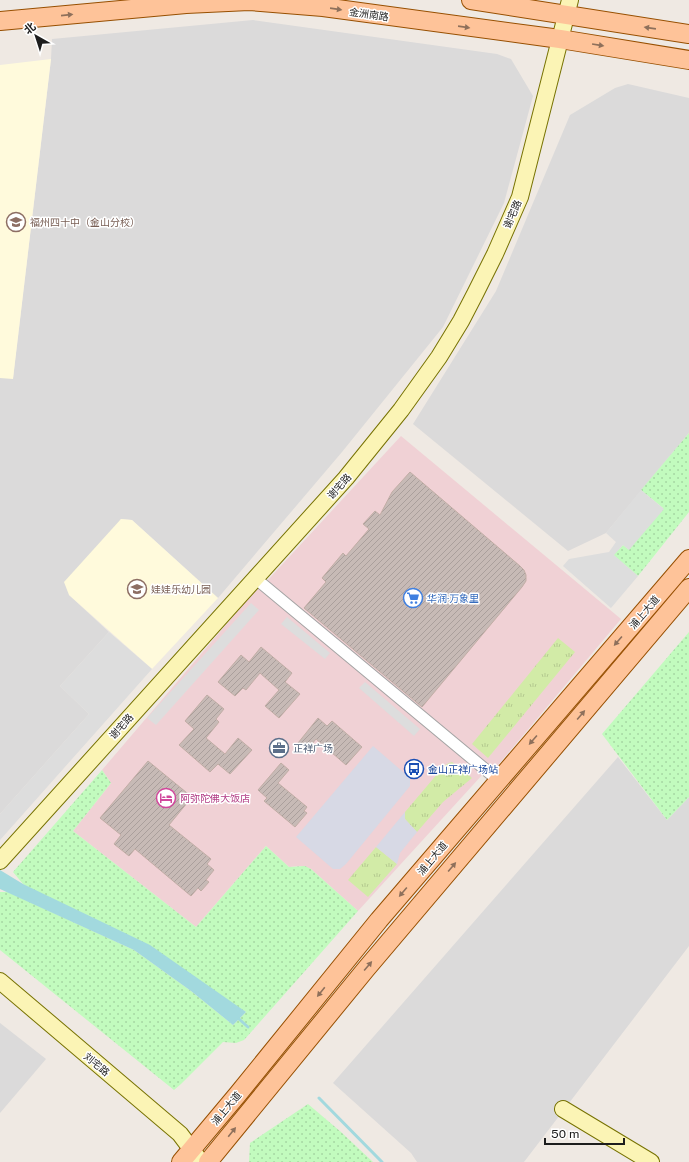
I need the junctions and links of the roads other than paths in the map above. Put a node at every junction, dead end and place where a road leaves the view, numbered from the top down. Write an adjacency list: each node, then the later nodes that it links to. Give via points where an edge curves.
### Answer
1 (471, 0): 2 (main road)
2 (568, 8): 4 (main road, one-way to 2); 5 (street, 谢宅路)
3 (0, 22): 5 (main road, 金洲南路, one-way to 5, via 186,4 249,1 323,7)
4 (689, 34)
5 (560, 39): 6 (main road, 金洲南路, one-way to 6); 8 (street, 谢宅路, via 520,197 461,321 439,357 396,416 346,478)
6 (689, 60)
7 (689, 559): 10 (main road, 浦上大道, one-way to 10)
8 (255, 578): 10 (street); 11 (street, 谢宅路)
9 (689, 588): 15 (main road, 浦上大道, one-way to 9, via 366,969)
10 (498, 780): 14 (main road, 浦上大道, one-way to 14, via 379,920)
11 (0, 861)
12 (0, 981): 14 (street, 刘宅路, via 180,1134)
13 (563, 1109): 16 (street)
14 (192, 1158)
15 (208, 1162)
16 (651, 1162)

